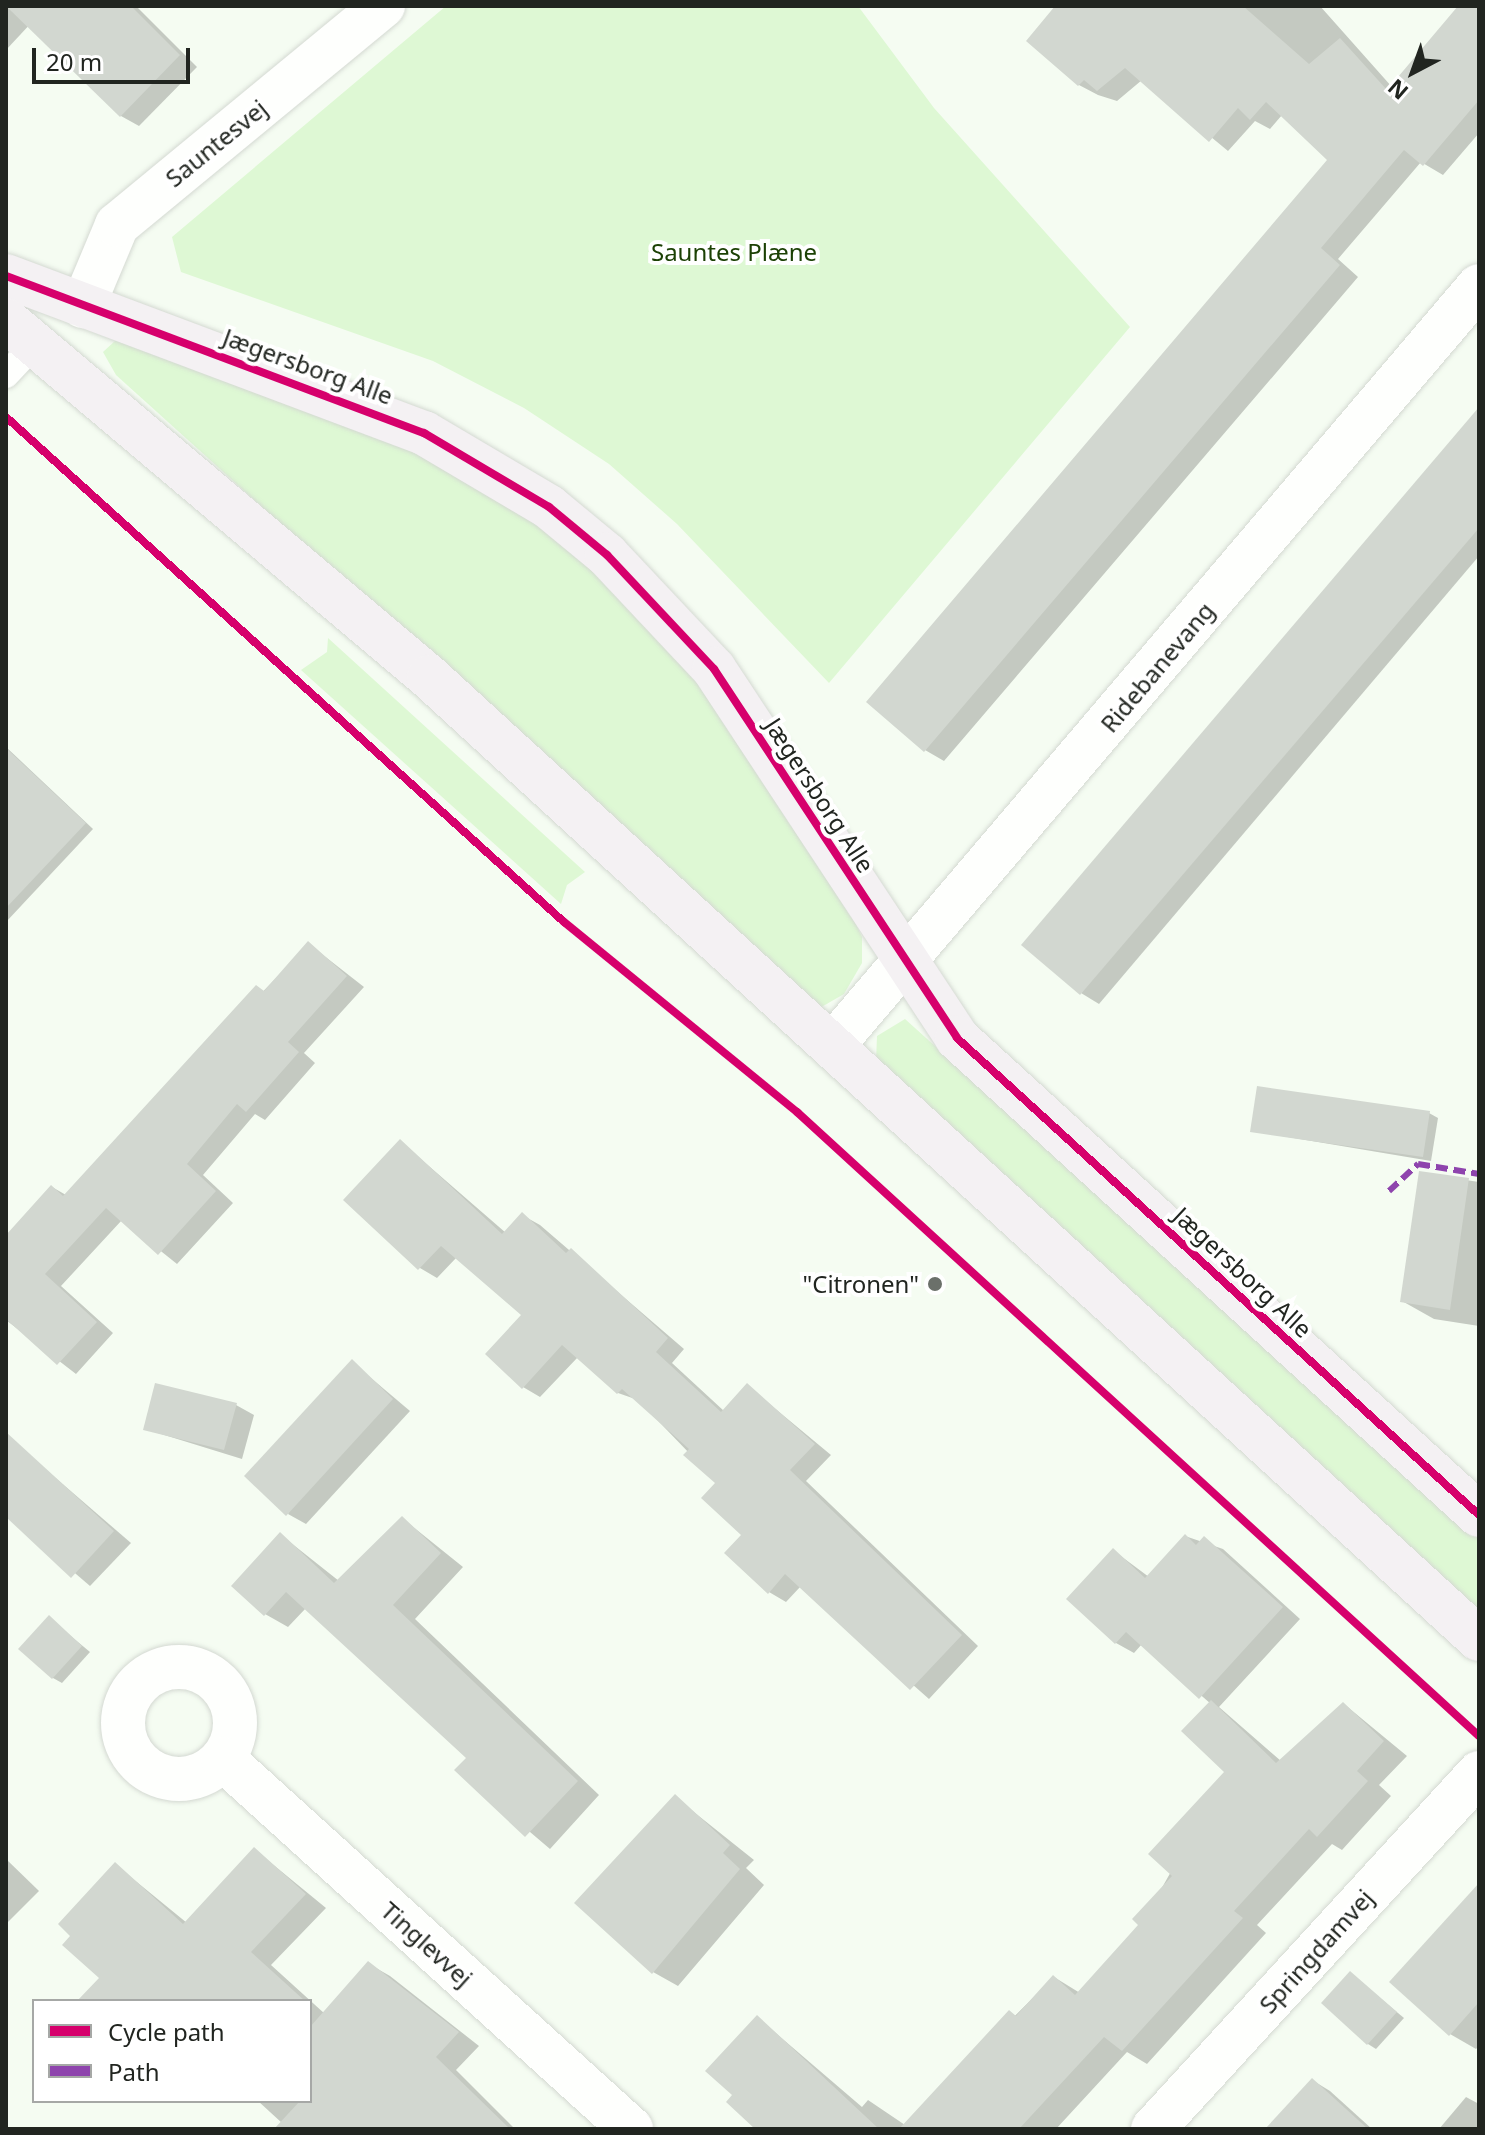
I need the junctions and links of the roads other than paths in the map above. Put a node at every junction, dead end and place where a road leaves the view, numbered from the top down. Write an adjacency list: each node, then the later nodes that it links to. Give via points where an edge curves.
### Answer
1 (383, 6): 4 (street, Sauntesvej, via 117,225)
2 (6, 276): 4 (street, Jægersborg Alle)
3 (1479, 286): 6 (street, Ridebanevang)
4 (83, 306): 5 (street); 6 (street, Jægersborg Alle, via 370,409 549,507 662,608 714,669)
5 (16, 346): 7 (street, via 429,677)
6 (904, 965): 7 (street, Ridebanevang); 8 (street, Jægersborg Alle, via 957,1038)
7 (832, 1046): 9 (street)
8 (1479, 1515)
9 (1479, 1639)
10 (223, 1759): 12 (street, Tinglevvej)
11 (1479, 1773): 13 (street, Springdamvej)
12 (631, 2129)
13 (1153, 2129)

